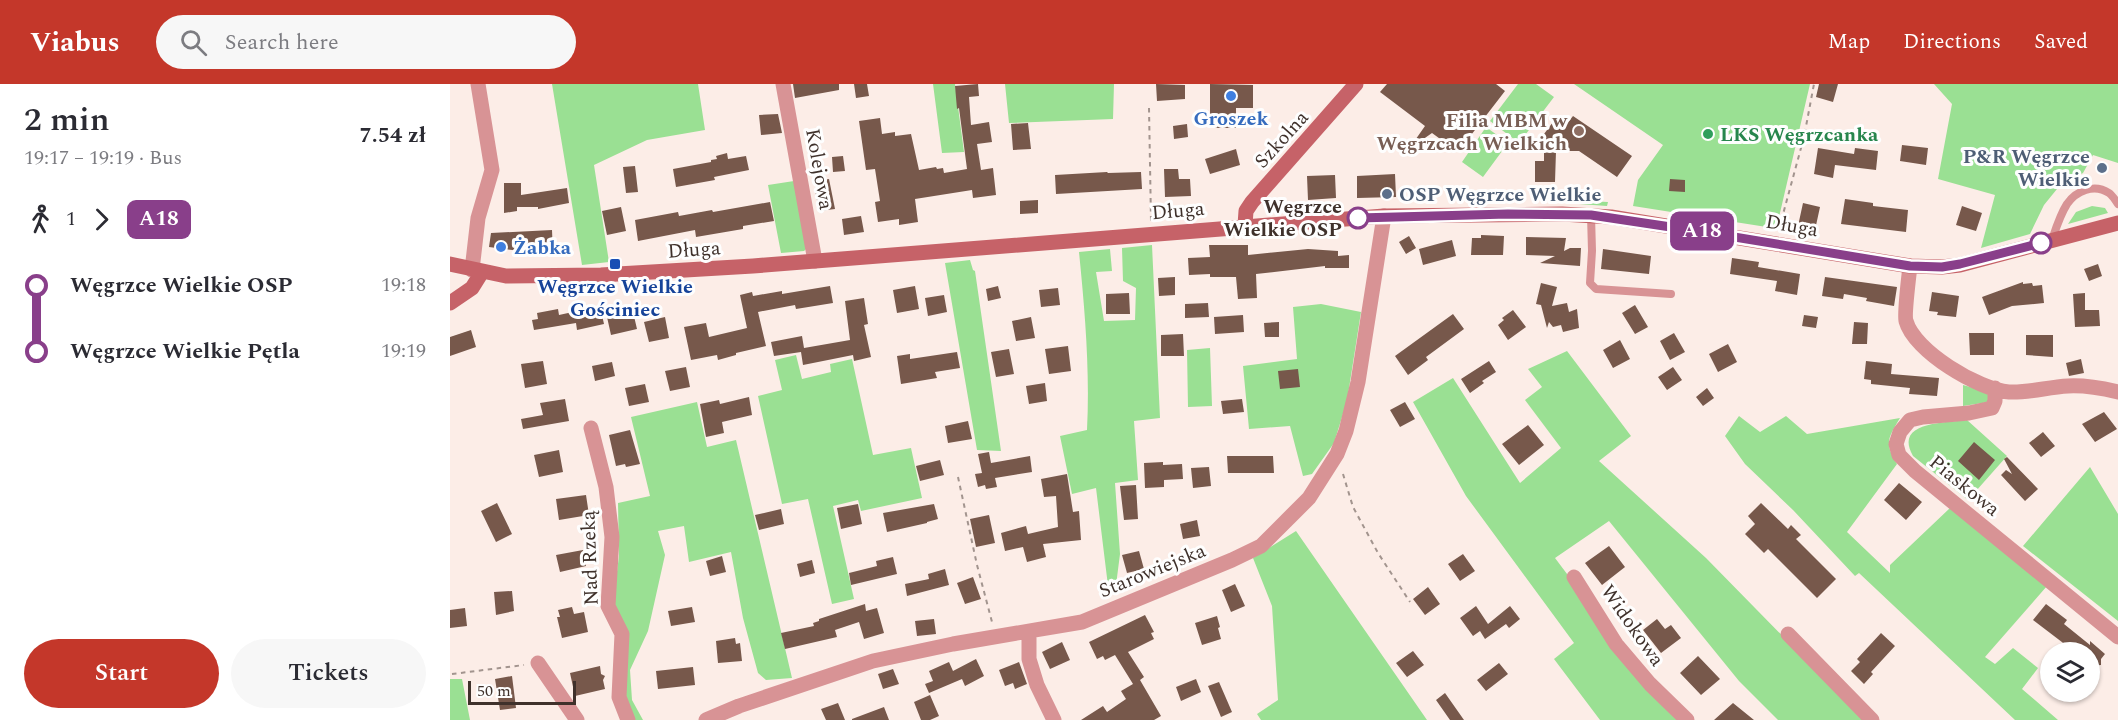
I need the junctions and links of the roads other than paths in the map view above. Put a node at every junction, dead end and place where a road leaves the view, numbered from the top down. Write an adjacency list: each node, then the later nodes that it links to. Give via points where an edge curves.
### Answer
1 (478, 84): 13 (street, via 492,170 478,218)
2 (783, 84): 10 (street, Kolejowa)
3 (1356, 84): 8 (street, Szkolna, via 1252,202 1246,211)
4 (2118, 204): 9 (lane, via 2109,193 2097,189 2089,188 2075,195 2066,205)
5 (1591, 215): 6 (street, Długa); 12 (street, Długa); 14 (lane, via 1590,283 1596,289)
6 (1384, 216): 8 (street, Długa); 20 (street, Starowiejska, via 1351,418 1337,454 1309,498 1261,546 1082,622)
7 (2118, 223): 9 (street, Długa)
8 (1245, 225): 10 (street, Długa)
9 (2052, 240): 12 (street, Długa, via 1960,264)
10 (815, 261): 13 (street, Długa, via 560,276 506,276)
11 (450, 264): 13 (street, Długa)
12 (1910, 266): 16 (street, via 1905,321 1919,343 1940,363)
13 (477, 271): 15 (street, via 472,288)
14 (1671, 294)
15 (450, 303)
16 (1995, 388): 17 (street, via 2034,392 2093,386); 22 (street, Piaskowa, via 1992,408 1910,420 1896,444 1899,455)
17 (2118, 392)
18 (591, 428): 25 (street, Nad Rzeką, via 606,487 612,537 608,606 622,634 619,697)
19 (1574, 576): 28 (street, Widokowa, via 1616,644)
20 (1029, 631): 26 (street, Starowiejska, via 873,661); 27 (street, via 1029,659)
21 (1788, 634): 29 (street)
22 (2118, 636)
23 (538, 663): 24 (street)
24 (577, 720)
25 (628, 720)
26 (706, 720)
27 (1054, 720)
28 (1687, 720)
29 (1872, 720)

